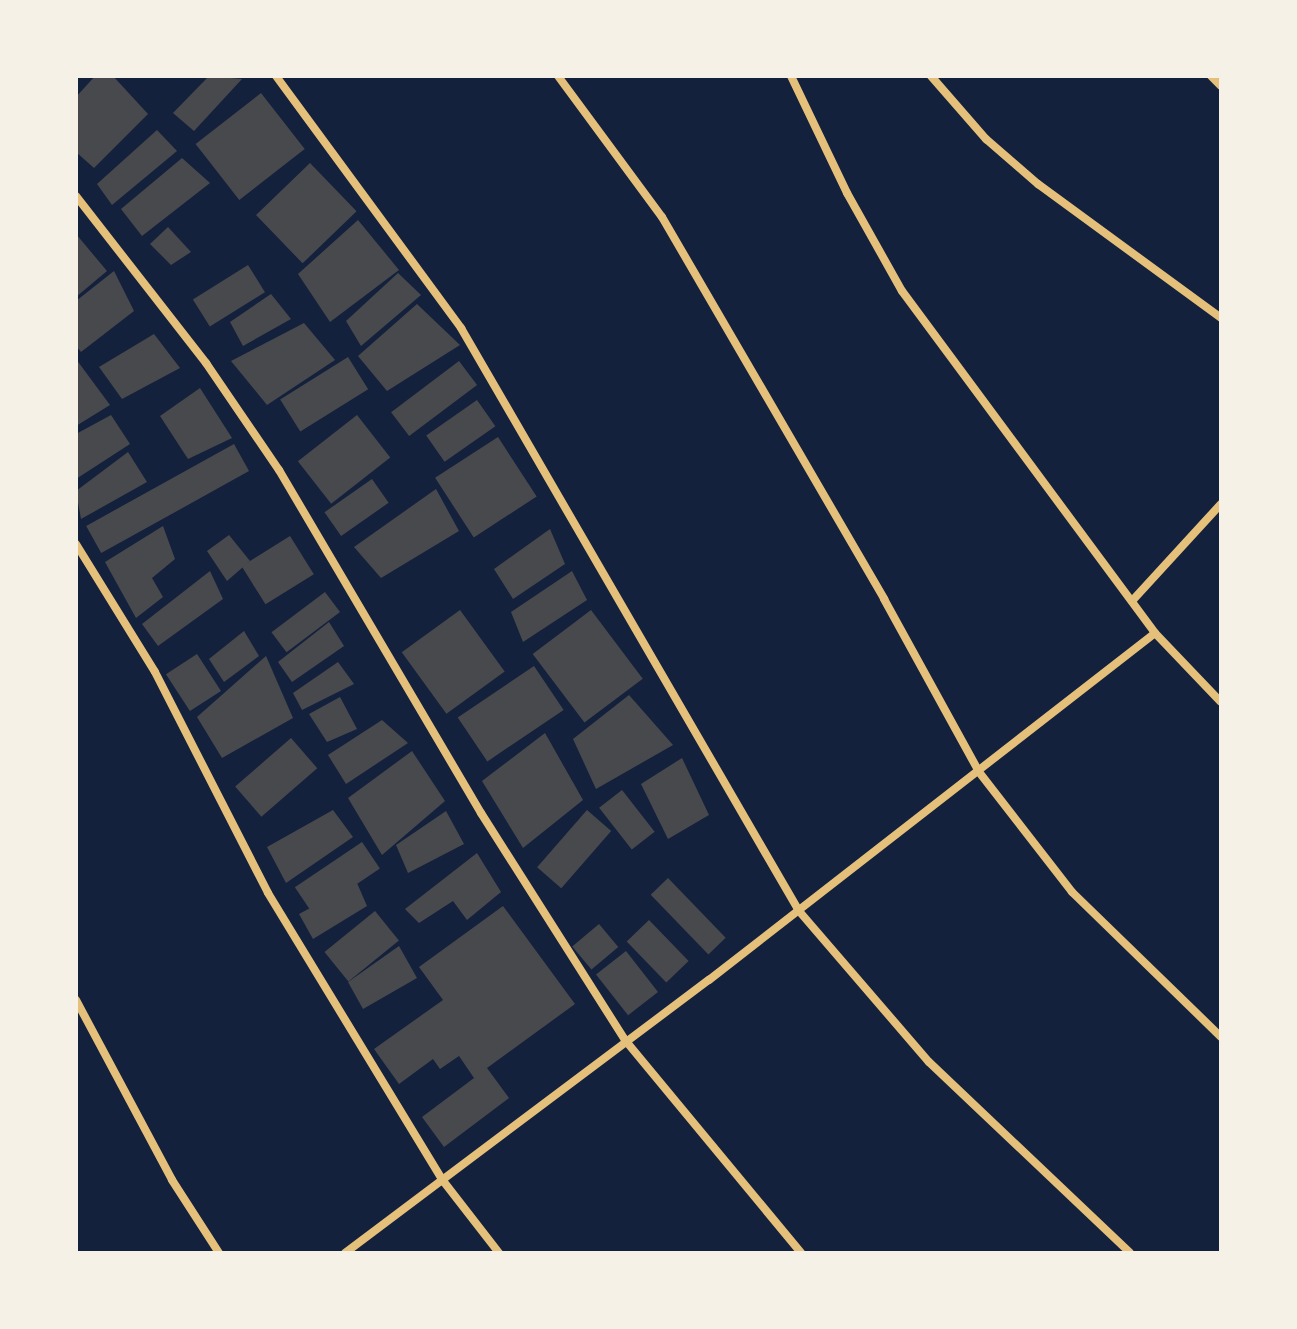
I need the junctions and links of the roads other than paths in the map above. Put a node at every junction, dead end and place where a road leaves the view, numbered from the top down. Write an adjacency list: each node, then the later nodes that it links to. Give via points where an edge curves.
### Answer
1 (276, 76): 15 (street, via 461,328)
2 (558, 76): 14 (street, via 662,217)
3 (791, 76): 11 (street, via 902,291)
4 (931, 76): 8 (street, via 986,139 1038,184)
5 (1211, 76): 6 (street)
6 (1221, 86)
7 (76, 196): 18 (street, via 206,363 279,470 481,813)
8 (1221, 318)
9 (1221, 504): 11 (street)
10 (76, 544): 19 (street, via 155,672 268,893)
11 (1132, 601): 12 (street)
12 (1155, 633): 13 (street); 14 (street)
13 (1221, 702)
14 (979, 772): 15 (street); 17 (street, via 1072,892)
15 (799, 911): 18 (street); 24 (street, via 929,1062)
16 (76, 1000): 20 (street, via 172,1180)
17 (1221, 1037)
18 (625, 1040): 19 (street); 23 (street)
19 (444, 1182): 21 (street); 22 (street)
20 (219, 1253)
21 (345, 1253)
22 (499, 1253)
23 (801, 1253)
24 (1130, 1253)

